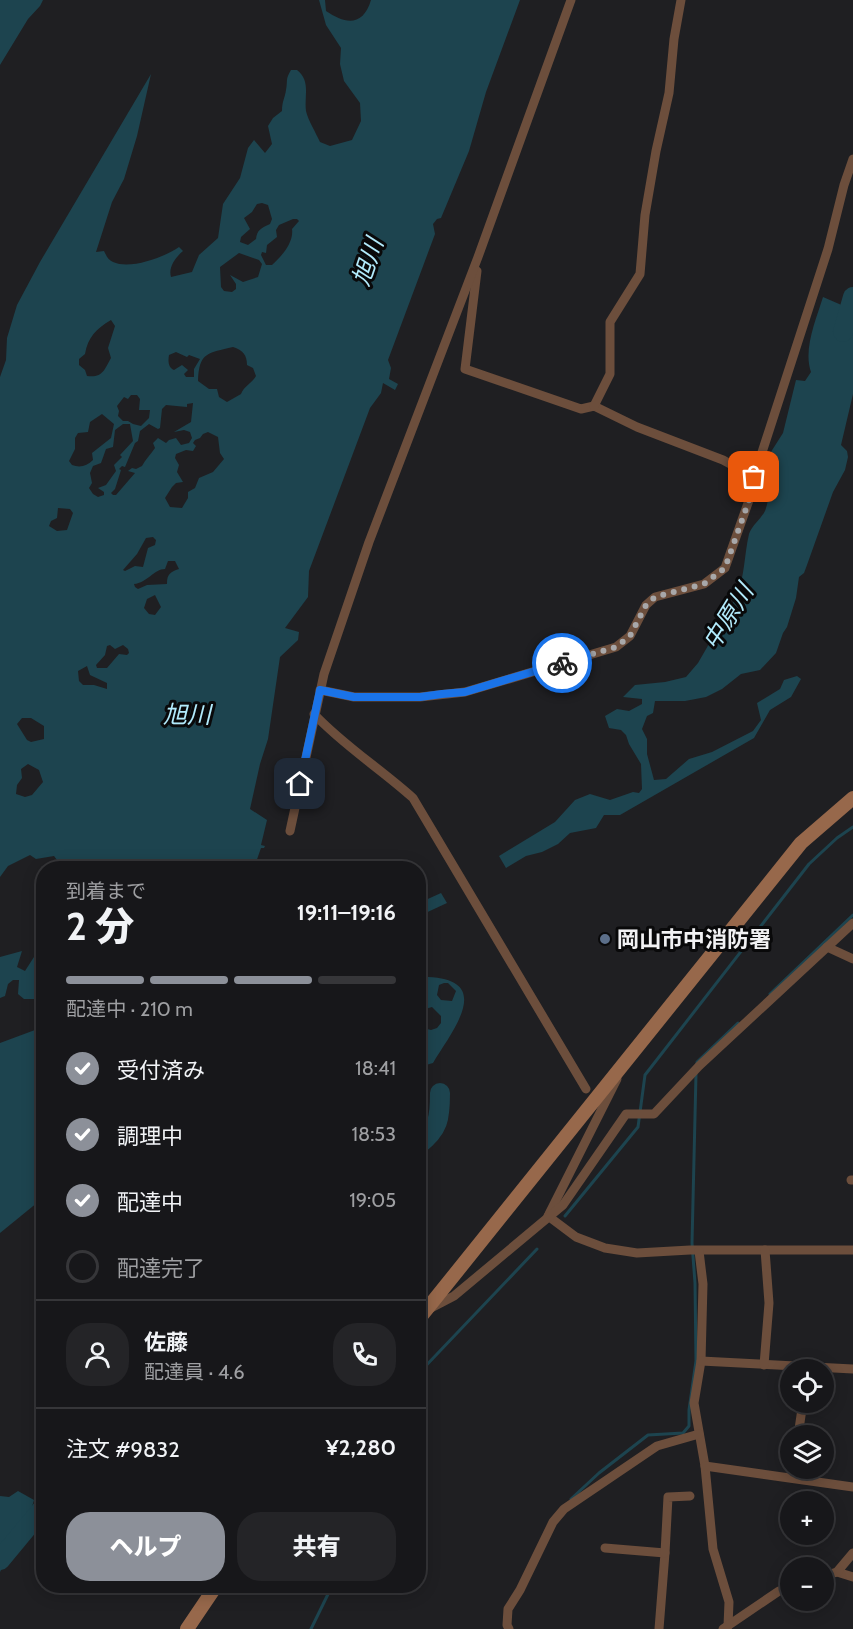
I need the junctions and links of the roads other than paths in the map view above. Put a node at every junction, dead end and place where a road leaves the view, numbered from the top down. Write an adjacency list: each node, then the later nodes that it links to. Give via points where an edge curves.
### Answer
1 (572, 0): 4 (street)
2 (681, 0): 5 (street, via 669,93 645,215 640,274 610,322 610,374)
3 (853, 159): 6 (street)
4 (478, 257): 5 (street, via 465,369 581,409); 7 (street, via 369,542)
5 (594, 406): 6 (street)
6 (754, 477): 7 (street, via 725,568 704,584 655,597 646,605 630,636 616,647 465,692 354,697)
7 (320, 690): 8 (street)
8 (314, 714): 10 (street); 15 (street, via 413,798)
9 (853, 798): 14 (street, via 801,843)
10 (290, 831)
11 (853, 923): 12 (street)
12 (827, 947): 13 (street); 16 (street, via 697,1068 654,1114 626,1114 563,1205)
13 (853, 959)
14 (624, 1066): 16 (street); 20 (street)
15 (586, 1089)
16 (548, 1216): 17 (street, via 576,1238 605,1248 637,1252); 21 (street, via 454,1296)
17 (694, 1250): 18 (street); 22 (street, via 703,1284)
18 (765, 1250): 19 (street); 23 (street, via 769,1303)
19 (853, 1250)
20 (426, 1310)
21 (426, 1313)
22 (701, 1361): 23 (street); 27 (street, via 694,1403)
23 (764, 1365): 24 (street)
24 (780, 1366)
25 (834, 1369): 26 (street)
26 (853, 1369)
27 (699, 1434): 28 (street); 43 (street, via 657,1446 564,1509 553,1522 508,1609)
28 (705, 1466): 29 (street); 41 (street, via 711,1538 729,1602)
29 (780, 1472)
30 (819, 1479): 31 (street)
31 (853, 1487)
32 (690, 1496): 34 (street, via 668,1497)
33 (605, 1548): 34 (street)
34 (665, 1553): 44 (street)
35 (853, 1553): 36 (street)
36 (837, 1572): 37 (street); 38 (street)
37 (834, 1573)
38 (853, 1577)
39 (780, 1591): 41 (street)
40 (211, 1593): 42 (street)
41 (724, 1628)
42 (187, 1629)
43 (509, 1629)
44 (659, 1629)

